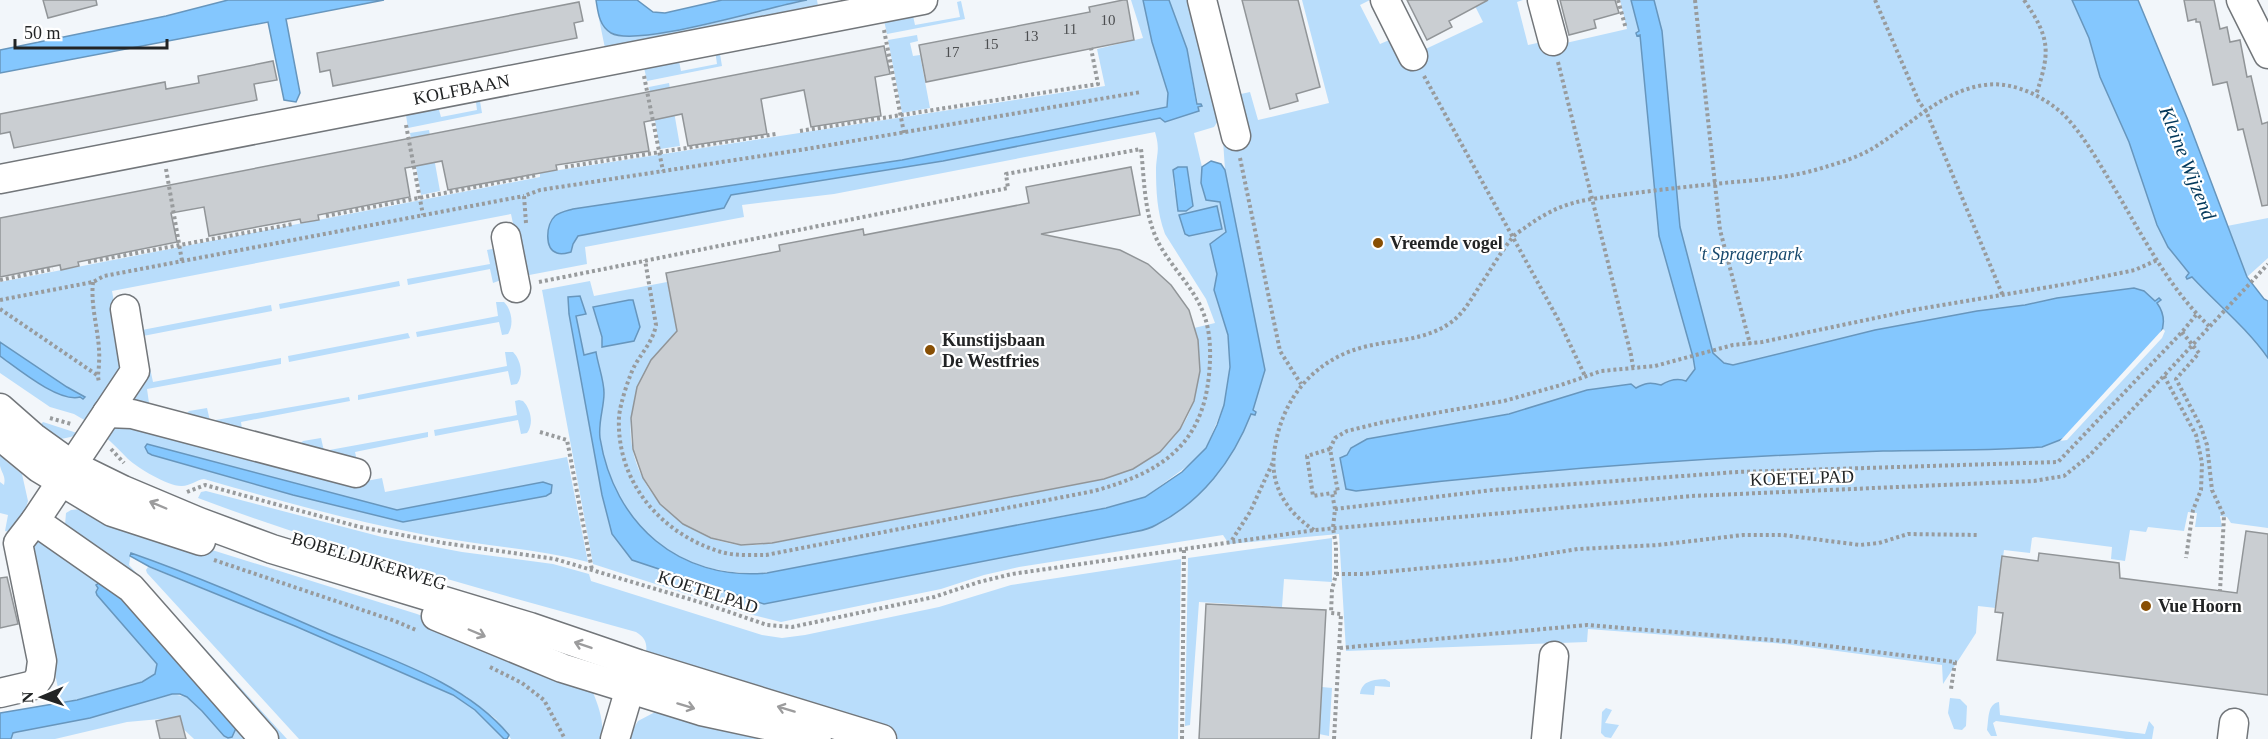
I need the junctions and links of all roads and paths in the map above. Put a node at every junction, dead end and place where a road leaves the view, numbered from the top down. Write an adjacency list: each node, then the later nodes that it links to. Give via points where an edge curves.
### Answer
1 (923, 0): 10 (street, KOLFBAAN)
2 (1202, 0): 25 (street)
3 (1385, 0): 16 (street)
4 (1542, 0): 12 (street)
5 (1618, 0): 11 (path)
6 (1695, 0): 32 (path)
7 (1875, 0): 20 (path)
8 (2024, 0): 18 (path, via 2046,40 2044,70)
9 (2241, 0): 14 (street)
10 (879, 9): 15 (street, KOLFBAAN); 21 (path)
11 (1626, 29)
12 (1553, 41): 35 (path)
13 (1091, 48): 21 (path, via 1098,84)
14 (2268, 54)
15 (640, 55): 19 (street, KOLFBAAN); 27 (path)
16 (1413, 56): 40 (path)
17 (1141, 92): 23 (path)
18 (2036, 95): 20 (path, via 2007,85 1986,84 1967,89); 43 (path, via 2064,115 2094,154)
19 (402, 100): 26 (street, KOLFBAAN); 34 (path)
20 (1926, 111): 32 (path, via 1867,151 1826,167 1787,177); 51 (path)
21 (900, 115): 22 (path); 23 (path)
22 (800, 131)
23 (904, 133): 29 (path)
24 (776, 134): 27 (path)
25 (1236, 136): 64 (path, via 1280,351)
26 (162, 147): 31 (street, KOLFBAAN); 41 (path)
27 (659, 152): 28 (path); 29 (path)
28 (565, 166)
29 (663, 171): 33 (path, via 540,190)
30 (537, 175): 34 (path)
31 (0, 179)
32 (1714, 184): 35 (path); 58 (path, via 1719,230)
33 (524, 196): 36 (path); 39 (path)
34 (419, 198): 36 (path); 37 (path)
35 (1592, 199): 40 (path, via 1547,212); 60 (path)
36 (423, 215): 44 (path)
37 (326, 216)
38 (293, 224): 41 (path)
39 (516, 233): 50 (street)
40 (1513, 237): 62 (path); 64 (path, via 1461,314 1447,326 1349,352 1325,364)
41 (180, 244): 44 (path); 45 (path)
42 (645, 260): 42 (path, via 1008,188 1006,174 1141,150 1154,232 1203,312 1210,344 1203,405 1194,427 1172,455 1121,484 766,555 722,553 681,535 663,522 647,506 624,462 619,416 634,366 656,325); 50 (path)
43 (2157, 260): 51 (path, via 2135,270); 55 (path)
44 (182, 261): 49 (path, via 104,276)
45 (88, 262)
46 (2268, 264): 56 (path, KOETELPAD)
47 (53, 269): 48 (path)
48 (0, 279)
49 (93, 282): 52 (path); 61 (path)
50 (516, 288)
51 (2003, 296): 58 (path, via 1913,310)
52 (0, 300)
53 (0, 309): 61 (path)
54 (125, 309): 67 (street, via 135,371)
55 (2196, 315): 56 (path); 57 (path)
56 (2209, 326): 59 (path, KOETELPAD)
57 (2182, 332): 59 (path); 77 (path, via 2058,462 1737,472 1493,490)
58 (1750, 344): 60 (path, via 1655,366)
59 (2193, 344): 63 (path, KOETELPAD); 89 (path, via 2199,353 2176,379 2201,427 2212,490 2224,516)
60 (1633, 367): 62 (path)
61 (97, 375): 67 (path)
62 (1585, 376): 70 (path, via 1504,401 1347,431 1335,438)
63 (2164, 376): 79 (path, KOETELPAD, via 2090,455 2064,476 2044,480 1692,496); 86 (path, via 2196,435 2202,463 2201,490 2193,510)
64 (1301, 384): 71 (path, via 1279,428)
65 (0, 408): 74 (street, BOBELDIJKERWEG)
66 (45, 416): 67 (path, via 71,424)
67 (103, 419): 72 (path, via 104,443); 73 (street, via 132,414); 74 (street)
68 (540, 432): 87 (path, via 567,440)
69 (0, 436): 74 (street, BOBELDIJKERWEG, via 39,468)
70 (1330, 449): 75 (path, via 1338,492); 75 (path, via 1307,456 1313,496)
71 (1273, 462): 80 (path, via 1281,497 1295,515); 82 (path)
72 (126, 464)
73 (356, 473)
74 (66, 474): 78 (street); 94 (street, BOBELDIJKERWEG, via 272,549 530,627)
75 (1332, 493): 77 (path)
76 (189, 499): 87 (path, KOETELPAD, via 181,495 205,485 360,527 555,559)
77 (1335, 509): 79 (path)
78 (35, 521): 83 (street); 97 (street, via 131,588)
79 (1333, 528): 80 (path, KOETELPAD); 88 (path)
80 (1315, 530): 82 (path, KOETELPAD)
81 (1977, 535): 88 (path, via 1908,534 1860,544 1783,535 1743,535)
82 (1232, 540): 84 (path, KOETELPAD)
83 (9, 542): 96 (street, via 42,669 34,685)
84 (1184, 548): 87 (path, KOETELPAD, via 1012,574 934,597 792,627 766,625); 102 (path)
85 (209, 558): 90 (path)
86 (2186, 558)
87 (592, 570)
88 (1336, 574): 91 (path, via 1331,613 1341,614)
89 (2220, 591)
90 (422, 633)
91 (1340, 648): 95 (path, via 1587,625 1797,642 1955,662); 103 (path)
92 (1554, 656): 104 (street)
93 (483, 663): 98 (path, via 522,683 544,700)
94 (634, 676): 99 (street); 100 (street, one-way to 100, via 701,711); 101 (street, one-way to 94)
95 (1951, 688)
96 (0, 693)
97 (265, 739)
98 (565, 739)
99 (615, 739)
100 (829, 739)
101 (882, 739)
102 (1182, 739)
103 (1334, 739)
104 (1546, 739)

